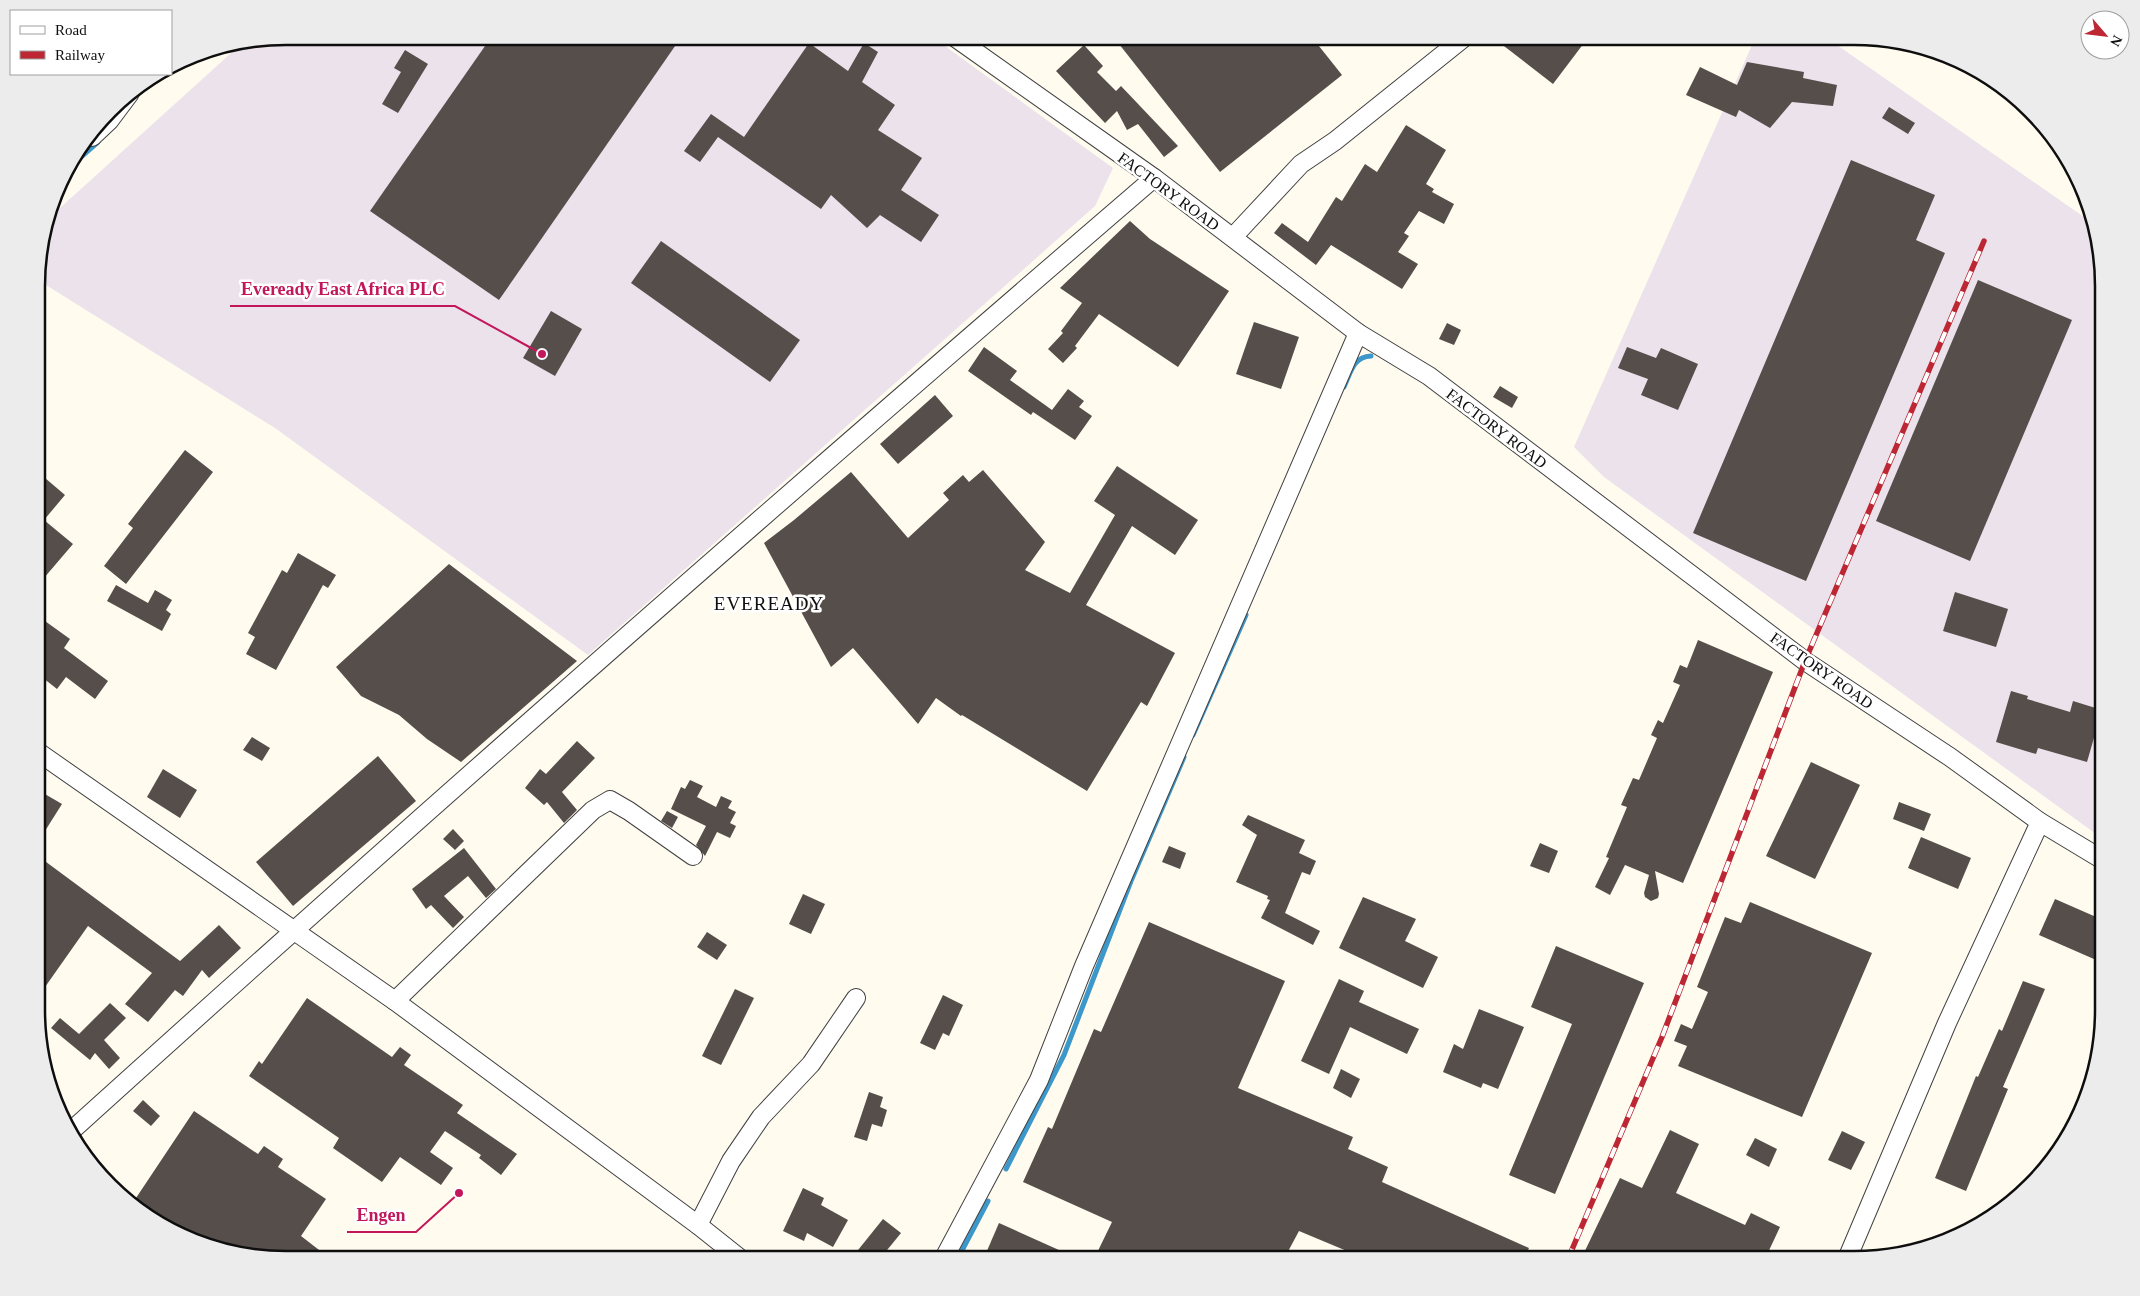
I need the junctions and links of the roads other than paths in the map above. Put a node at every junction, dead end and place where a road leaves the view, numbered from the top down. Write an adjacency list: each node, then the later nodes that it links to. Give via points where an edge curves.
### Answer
1 (966, 45): 3 (street, FACTORY ROAD)
2 (1455, 45): 4 (street, via 1336,141 1301,164)
3 (1154, 178): 4 (street, FACTORY ROAD); 10 (street, via 766,512)
4 (1233, 237): 5 (street, FACTORY ROAD)
5 (1358, 333): 7 (street, FACTORY ROAD, via 1429,376 1805,662 1950,757); 16 (street, via 1084,966 1039,1080)
6 (45, 757): 10 (street)
7 (2040, 822): 8 (street, FACTORY ROAD); 17 (street, via 1947,1023)
8 (2095, 855)
9 (693, 856): 12 (street, via 610,800 593,810)
10 (293, 930): 12 (street); 13 (street)
11 (856, 998): 14 (street, via 811,1064 762,1117 732,1161)
12 (394, 1001): 14 (street)
13 (76, 1127)
14 (698, 1225): 15 (street)
15 (731, 1251)
16 (948, 1251)
17 (1850, 1251)

